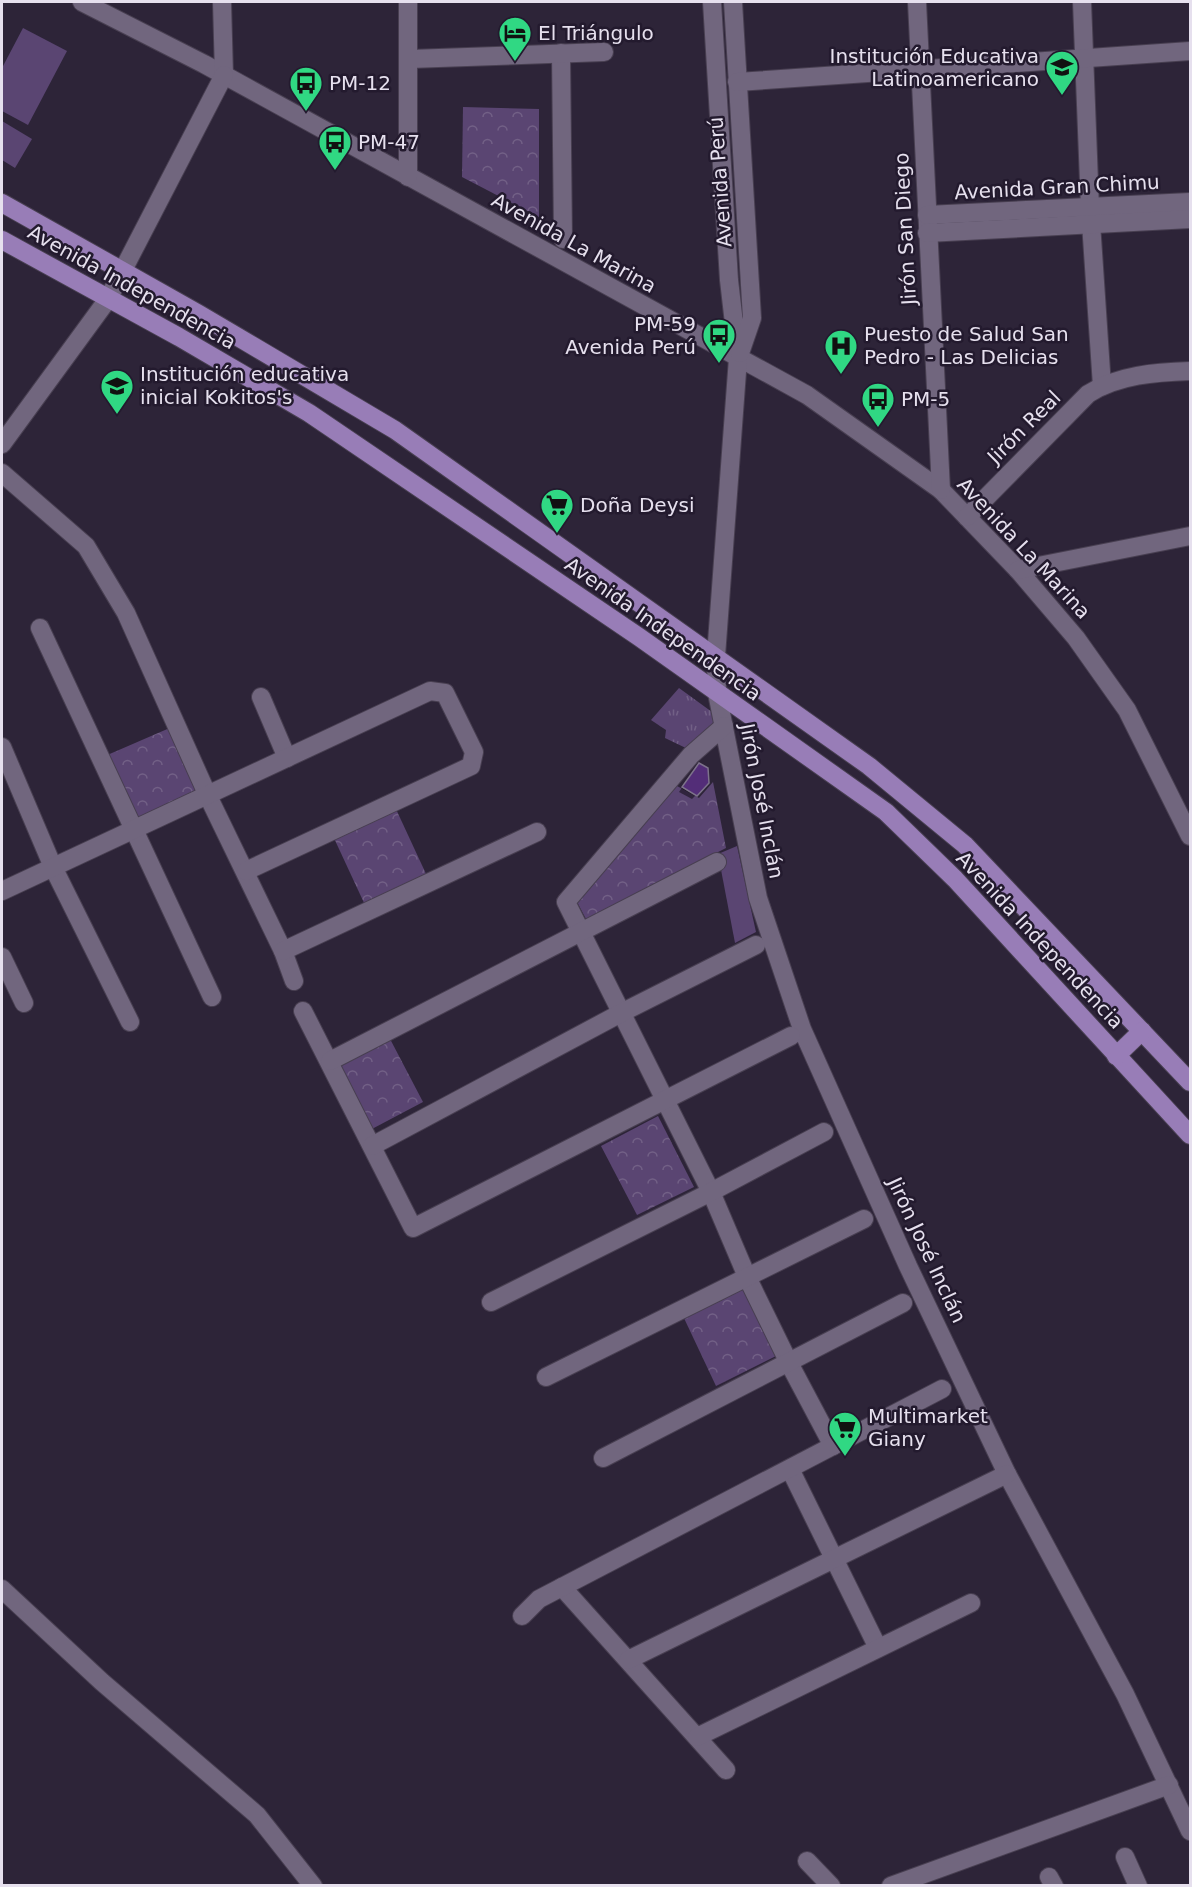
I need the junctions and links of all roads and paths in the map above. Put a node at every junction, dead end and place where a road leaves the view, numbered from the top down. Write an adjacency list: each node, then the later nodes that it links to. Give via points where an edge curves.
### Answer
1 (82, 2): 16 (street, Avenida La Marina)
2 (222, 2): 16 (street)
3 (408, 2): 14 (street)
4 (712, 2): 9 (street, Avenida Perú)
5 (733, 2): 8 (street, Avenida Perú)
6 (917, 2): 15 (street, Jirón San Diego)
7 (1082, 2): 13 (street)
8 (735, 37): 9 (street); 17 (street, Avenida Perú)
9 (714, 38): 29 (street, Avenida Perú, via 729,280)
10 (1191, 51): 13 (street)
11 (604, 52): 12 (street)
12 (561, 53): 14 (street); 24 (street)
13 (1085, 58): 15 (street); 21 (street)
14 (410, 59): 18 (street)
15 (919, 68): 17 (street); 23 (street, Jirón San Diego)
16 (224, 75): 18 (street, Avenida La Marina); 26 (street)
17 (736, 82): 29 (street, Avenida Perú, via 752,318)
18 (408, 177): 29 (street, Avenida La Marina)
19 (2, 202): 26 (main road, Avenida Independencia)
20 (1191, 202): 21 (street, Avenida Gran Chimu)
21 (1090, 217): 22 (street, Avenida Gran Chimu); 23 (street, Avenida Gran Chimu); 33 (street)
22 (1191, 219)
23 (927, 224): 37 (street, Jirón San Diego)
24 (563, 239)
25 (2, 240): 27 (main road, Avenida Independencia)
26 (121, 270): 27 (street); 28 (main road, Avenida Independencia)
27 (108, 298): 30 (main road, Avenida Independencia); 35 (street)
28 (246, 341): 30 (main road); 32 (main road, Avenida Independencia)
29 (738, 358): 37 (street, Avenida La Marina, via 807,394); 44 (street, Avenida Perú)
30 (232, 368): 34 (main road, Avenida Independencia)
31 (1191, 371): 33 (street, Jirón Real, via 1165,371)
32 (309, 378): 34 (main road); 39 (main road, Avenida Independencia, via 395,430)
33 (1102, 386): 38 (street, Jirón Real, via 1088,394)
34 (295, 404): 41 (main road, Avenida Independencia)
35 (2, 444)
36 (2, 473): 52 (street, via 86,546 126,613)
37 (941, 490): 38 (street, Avenida La Marina)
38 (968, 517): 42 (street, Avenida La Marina)
39 (517, 518): 41 (main road); 44 (main road, Avenida Independencia)
40 (1191, 536): 42 (street)
41 (500, 543): 45 (main road, Avenida Independencia)
42 (1018, 570): 55 (street, Avenida La Marina, via 1076,638 1127,710)
43 (40, 628): 53 (street)
44 (716, 656): 45 (street, Jirón José Inclán); 50 (main road, Avenida Independencia)
45 (717, 693): 47 (street, Jirón José Inclán); 51 (main road, Avenida Independencia)
46 (261, 697): 49 (street)
47 (724, 726): 60 (street, via 691,754 566,902); 90 (street, Jirón José Inclán, via 758,898 802,1029)
48 (2, 747): 57 (street)
49 (287, 758): 52 (street); 58 (street, via 435,690 448,698 475,757 467,769)
50 (869, 766): 51 (main road); 70 (main road, Avenida Independencia, via 965,845)
51 (854, 790): 72 (main road, Avenida Independencia, via 886,812 955,879)
52 (208, 796): 53 (street); 58 (street)
53 (133, 831): 57 (street); 65 (street)
54 (537, 832): 62 (street)
55 (1191, 836)
56 (717, 862): 60 (street)
57 (53, 867): 59 (street); 69 (street)
58 (246, 871): 62 (street)
59 (2, 891)
60 (581, 931): 68 (street); 73 (street)
61 (756, 945): 68 (street)
62 (283, 951): 64 (street)
63 (2, 957): 66 (street)
64 (294, 981)
65 (213, 997)
66 (24, 1004)
67 (303, 1011): 73 (street)
68 (621, 1013): 75 (street); 78 (street)
69 (130, 1022)
70 (1142, 1031): 72 (main road); 74 (main road, Avenida Independencia)
71 (791, 1036): 75 (street)
72 (1116, 1056): 77 (main road, Avenida Independencia)
73 (330, 1061): 78 (street)
74 (1191, 1082)
75 (665, 1099): 78 (street, via 413,1228); 79 (street)
76 (824, 1132): 79 (street)
77 (1191, 1135)
78 (372, 1146)
79 (711, 1192): 81 (street); 82 (street)
80 (864, 1219): 81 (street)
81 (748, 1279): 84 (street); 85 (street)
82 (491, 1302)
83 (903, 1303): 84 (street)
84 (789, 1363): 87 (street); 88 (street)
85 (546, 1377)
86 (942, 1389): 87 (street)
87 (833, 1446): 89 (street)
88 (603, 1458)
89 (790, 1469): 91 (street); 92 (street)
90 (1007, 1474): 91 (street); 100 (street, Jirón José Inclán, via 1125,1694)
91 (834, 1559): 96 (street); 97 (street)
92 (562, 1587): 95 (street, via 539,1599); 97 (street)
93 (2, 1589): 104 (street, via 102,1682 257,1815)
94 (971, 1604): 96 (street)
95 (522, 1616)
96 (878, 1648): 98 (street)
97 (628, 1660): 98 (street)
98 (697, 1737): 99 (street)
99 (726, 1770)
100 (1168, 1785): 101 (street, Jirón José Inclán); 106 (street)
101 (1191, 1831)
102 (1125, 1857): 107 (street)
103 (807, 1861): 105 (street)
104 (313, 1886)
105 (831, 1886)
106 (891, 1886)
107 (1138, 1886)

